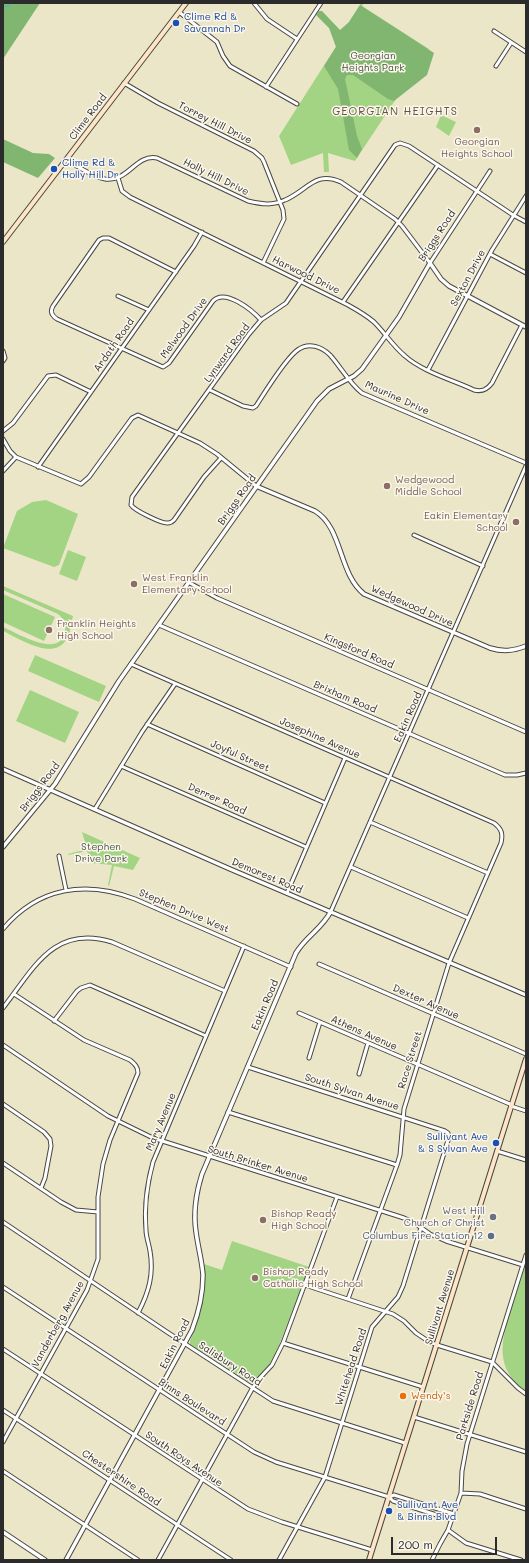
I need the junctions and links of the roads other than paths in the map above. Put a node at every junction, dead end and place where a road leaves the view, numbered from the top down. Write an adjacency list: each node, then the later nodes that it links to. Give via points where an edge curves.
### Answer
1 (186, 3): 4 (main road, Clime Road)
2 (254, 3): 6 (street, via 267,19)
3 (321, 3): 6 (street)
4 (179, 12): 10 (main road, Clime Road); 11 (street, via 217,42 230,66)
5 (494, 31): 7 (street)
6 (297, 39): 11 (street)
7 (512, 43): 8 (street); 9 (street)
8 (526, 52)
9 (496, 66)
10 (124, 83): 13 (main road, Clime Road); 20 (street, Torrey Hill Drive, via 259,155)
11 (266, 87): 12 (street)
12 (297, 104)
13 (66, 160): 16 (street, via 99,177); 25 (main road, Clime Road)
14 (438, 165): 17 (street); 18 (street, Lynward Road, via 400,143 392,149); 22 (street)
15 (490, 172): 17 (street, Briggs Road)
16 (118, 178): 20 (street, Holly Hill Drive, via 143,158 152,157 162,159 248,202 263,205); 24 (street, Harwood Drive, via 122,191 130,197)
17 (477, 191): 21 (street); 28 (street, Briggs Road)
18 (360, 194): 20 (street, Holly Hill Drive, via 332,178 322,178); 22 (street, Holly Hill Drive); 31 (street, Lynward Road)
19 (526, 196): 21 (street, Sexton Drive)
20 (280, 202): 27 (street, Torrey Hill Drive, via 284,219)
21 (514, 215): 23 (street); 26 (street, Sexton Drive)
22 (398, 222): 28 (street, Holly Hill Drive); 34 (street)
23 (526, 222)
24 (202, 232): 27 (street, Harwood Drive); 29 (street, Ardath Road)
25 (3, 242)
26 (490, 254): 30 (street); 33 (street, Sexton Drive)
27 (263, 263): 31 (street, Harwood Drive)
28 (430, 263): 33 (street, Holly Hill Drive, via 443,282); 38 (street, Briggs Road)
29 (176, 272): 35 (street, Ardath Road); 39 (street, Melwood Drive, via 109,238 99,240 51,310 56,319)
30 (526, 273)
31 (300, 281): 34 (street, Harwood Drive); 36 (street, Lynward Road, via 282,307)
32 (118, 296): 35 (street)
33 (467, 296): 37 (street, Holly Hill Drive); 42 (street, Sexton Drive)
34 (343, 302): 38 (street, Harwood Drive, via 362,313)
35 (149, 310): 39 (street, Ardath Road)
36 (261, 320): 39 (street, Melwood Drive, via 245,306 221,296 213,301 165,367); 44 (street, Lynward Road)
37 (524, 326): 42 (street, Harwood Drive, via 489,388 474,390)
38 (386, 336): 42 (street, Harwood Drive, via 406,357); 43 (street, Briggs Road, via 362,369)
39 (122, 349): 45 (street, Ardath Road)
40 (3, 351): 41 (street)
41 (3, 361)
42 (428, 370)
43 (349, 379): 44 (street, Maurine Drive, via 327,351 310,346 299,349 290,357 253,408 243,406); 51 (street, Maurine Drive, via 362,393); 54 (street, Briggs Road, via 329,389 320,397)
44 (210, 390): 47 (street, Lynward Road)
45 (91, 392): 46 (street, via 56,375 48,376 14,423); 52 (street, Ardath Road)
46 (3, 431)
47 (179, 433): 50 (street, Wedgewood Drive, via 200,443); 50 (street, Lynward Road, via 131,500 132,508 167,523 172,522); 52 (street, Wedgewood Drive, via 144,417 133,416 90,477 82,484)
48 (3, 439): 49 (street)
49 (16, 457): 52 (street, Wedgewood Drive); 53 (street)
50 (221, 458): 54 (street, Wedgewood Drive)
51 (526, 464): 56 (street, Eakin Road)
52 (38, 466)
53 (3, 471)
54 (256, 486): 57 (street, Briggs Road); 59 (street, Wedgewood Drive, via 323,518 332,532 350,577 364,594)
55 (414, 536): 56 (street)
56 (482, 566): 59 (street, Eakin Road)
57 (188, 582): 58 (street, Briggs Road); 63 (street, Kingsford Road, via 217,598)
58 (158, 625): 61 (street, Briggs Road); 66 (street, Brixham Road)
59 (453, 633): 60 (street, Wedgewood Drive, via 501,651 513,651); 63 (street, Eakin Road)
60 (526, 646)
61 (131, 664): 62 (street, Josephine Avenue); 72 (street, Briggs Road, via 58,780)
62 (175, 684): 64 (street); 67 (street, Josephine Avenue)
63 (428, 690): 65 (street, Kingsford Road); 66 (street, Eakin Road)
64 (147, 724): 68 (street); 73 (street, Joyful Street)
65 (526, 732)
66 (409, 734): 70 (street, Brixham Road, via 505,775); 71 (street, Eakin Road)
67 (345, 758): 71 (street, Josephine Avenue); 73 (street)
68 (121, 766): 74 (street); 77 (street, Derrer Road)
69 (3, 769): 72 (street, Demorest Road)
70 (526, 773)
71 (390, 778): 75 (street, Eakin Road); 76 (street, Josephine Avenue, via 494,823)
72 (49, 790): 74 (street, Demorest Road); 78 (street, Briggs Road)
73 (325, 803): 77 (street)
74 (95, 809): 83 (street, Demorest Road)
75 (370, 822): 80 (street, Eakin Road); 81 (street)
76 (501, 830): 81 (street, Race Street, via 501,843)
77 (306, 847): 83 (street)
78 (3, 848)
79 (59, 856): 82 (street)
80 (351, 867): 84 (street, Eakin Road); 85 (street)
81 (488, 873): 85 (street, Race Street)
82 (66, 890): 86 (street, Stephen Drive West, via 26,908); 87 (street, Stephen Drive West, via 101,889 119,892)
83 (286, 892): 84 (street, Demorest Road)
84 (331, 911): 88 (street, Demorest Road); 90 (street, Eakin Road, via 323,925 300,946)
85 (468, 918): 88 (street, Race Street)
86 (3, 929)
87 (244, 946): 90 (street, Stephen Drive West); 91 (street, Mary Avenue)
88 (449, 963): 93 (street, Demorest Road); 96 (street, Race Street)
89 (319, 964): 96 (street, Dexter Avenue)
90 (290, 966): 106 (street, Eakin Road)
91 (225, 991): 92 (street, via 112,942 88,937 68,940 48,951); 99 (street, Mary Avenue)
92 (14, 994): 94 (street); 97 (street)
93 (526, 995)
94 (3, 1008)
95 (299, 1013): 98 (street, Athens Avenue)
96 (432, 1014): 102 (street, Dexter Avenue); 105 (street, Race Street)
97 (54, 1021): 99 (street, via 77,991 86,986 93,986); 113 (street, Vanderberg Avenue, via 84,1040 135,1063 138,1068 137,1078)
98 (320, 1022): 100 (street, Athens Avenue); 103 (street)
99 (206, 1036): 115 (street, Mary Avenue)
100 (368, 1044): 105 (street, Athens Avenue); 107 (street)
101 (3, 1045): 113 (street, South Brinker Avenue)
102 (526, 1054)
103 (309, 1058)
104 (526, 1059): 109 (main road, Sullivant Avenue)
105 (416, 1064): 109 (street, Athens Avenue); 112 (street, Race Street)
106 (248, 1067): 111 (street, Eakin Road); 112 (street, South Sylvan Avenue)
107 (359, 1074)
108 (3, 1104): 121 (street, via 48,1135 50,1139 51,1146)
109 (512, 1106): 110 (street, Athens Avenue); 116 (main road, Sullivant Avenue)
110 (526, 1111)
111 (228, 1112): 117 (street, Eakin Road); 120 (street)
112 (402, 1117): 114 (street, South Sylvan Avenue, via 445,1131); 120 (street, Race Street)
113 (118, 1121): 115 (street, South Brinker Avenue); 124 (street, Vanderberg Avenue, via 103,1164)
114 (449, 1135): 126 (street, Whitehead Road)
115 (161, 1141): 117 (street, South Brinker Avenue); 135 (street, Mary Avenue, via 153,1162 146,1199 151,1281)
116 (497, 1151): 118 (street); 127 (main road, Sullivant Avenue)
117 (209, 1157): 122 (street, South Brinker Avenue); 138 (street, Eakin Road, via 198,1188 195,1213 202,1263 202,1298)
118 (526, 1160)
119 (3, 1163): 121 (street)
120 (397, 1165): 123 (street, Race Street)
121 (41, 1188): 124 (street, via 76,1210)
122 (337, 1197): 123 (street, South Brinker Avenue); 131 (street)
123 (381, 1210): 126 (street, South Brinker Avenue); 133 (street, Race Street)
124 (98, 1212): 130 (street, Vanderberg Avenue, via 98,1254)
125 (3, 1222): 130 (street, Salisbury Road)
126 (422, 1228): 127 (street, South Brinker Avenue, via 433,1235); 134 (street, Whitehead Road, via 403,1286 398,1297)
127 (467, 1247): 129 (street, South Brinker Avenue); 139 (main road, Sullivant Avenue)
128 (526, 1256): 129 (street, Parkside Road)
129 (523, 1265): 141 (street, Parkside Road)
130 (91, 1281): 135 (street, Salisbury Road); 136 (street, Vanderberg Avenue)
131 (304, 1285): 133 (street); 137 (street)
132 (3, 1287): 136 (street, Binns Boulevard)
133 (348, 1299): 134 (street)
134 (386, 1311): 139 (street, via 399,1316 416,1333); 142 (street, Whitehead Road, via 372,1327)
135 (138, 1312): 138 (street, Salisbury Road)
136 (65, 1328): 143 (street, Vanderberg Avenue); 146 (street, Binns Boulevard)
137 (283, 1343): 142 (street); 145 (street, via 272,1365)
138 (185, 1344): 145 (street, Salisbury Road); 146 (street, Eakin Road)
139 (437, 1345): 141 (street); 144 (main road, Sullivant Avenue)
140 (3, 1349): 143 (street, South Roys Avenue)
141 (492, 1362): 147 (street); 152 (street, Parkside Road)
142 (359, 1366): 144 (street); 151 (street, Whitehead Road)
143 (40, 1373): 150 (street, Vanderberg Avenue); 153 (street, South Roys Avenue)
144 (423, 1386): 149 (main road, Sullivant Avenue)
145 (252, 1389): 151 (street, Salisbury Road, via 273,1401); 154 (street)
146 (159, 1390): 153 (street, Eakin Road); 154 (street, Binns Boulevard)
147 (526, 1394)
148 (3, 1410): 150 (street, Chestershire Road)
149 (414, 1416): 152 (street); 156 (main road, Sullivant Avenue)
150 (16, 1418): 155 (street, Vanderberg Avenue); 160 (street, Chestershire Road)
151 (341, 1423): 156 (street, Salisbury Road); 159 (street, Whitehead Road)
152 (470, 1434): 157 (street); 162 (street, Parkside Road, via 464,1458)
153 (135, 1435): 160 (street, Eakin Road); 161 (street, South Roys Avenue)
154 (227, 1435): 159 (street, Binns Boulevard, via 276,1462); 161 (street)
155 (3, 1442)
156 (406, 1443): 163 (main road, Sullivant Avenue)
157 (526, 1452)
158 (3, 1471): 167 (street)
159 (325, 1477): 163 (street, Binns Boulevard); 169 (street, Whitehead Road)
160 (110, 1480): 167 (street, Eakin Road); 168 (street, Chestershire Road)
161 (202, 1480): 168 (street); 169 (street, South Roys Avenue, via 248,1509)
162 (461, 1493): 164 (street, via 480,1494); 165 (street, Parkside Road)
163 (389, 1497): 165 (street, Binns Boulevard, via 394,1495); 166 (street, Binns Boulevard, via 393,1501); 172 (main road, Sullivant Avenue)
164 (526, 1509)
165 (454, 1514): 166 (street, Parkside Road)
166 (452, 1520): 170 (street, Parkside Road)
167 (85, 1525): 175 (street, Eakin Road); 176 (street)
168 (177, 1525): 177 (street); 178 (street, Chestershire Road)
169 (298, 1527): 172 (street, South Roys Avenue); 179 (street, Whitehead Road)
170 (448, 1530): 173 (street, via 466,1543); 181 (street, Parkside Road)
171 (3, 1532): 174 (street)
172 (372, 1550): 180 (main road, Sullivant Avenue)
173 (516, 1559): 182 (street)
174 (45, 1560)
175 (66, 1560)
176 (138, 1560)
177 (158, 1560)
178 (231, 1560)
179 (279, 1560)
180 (369, 1560)
181 (432, 1560)
182 (521, 1560)

